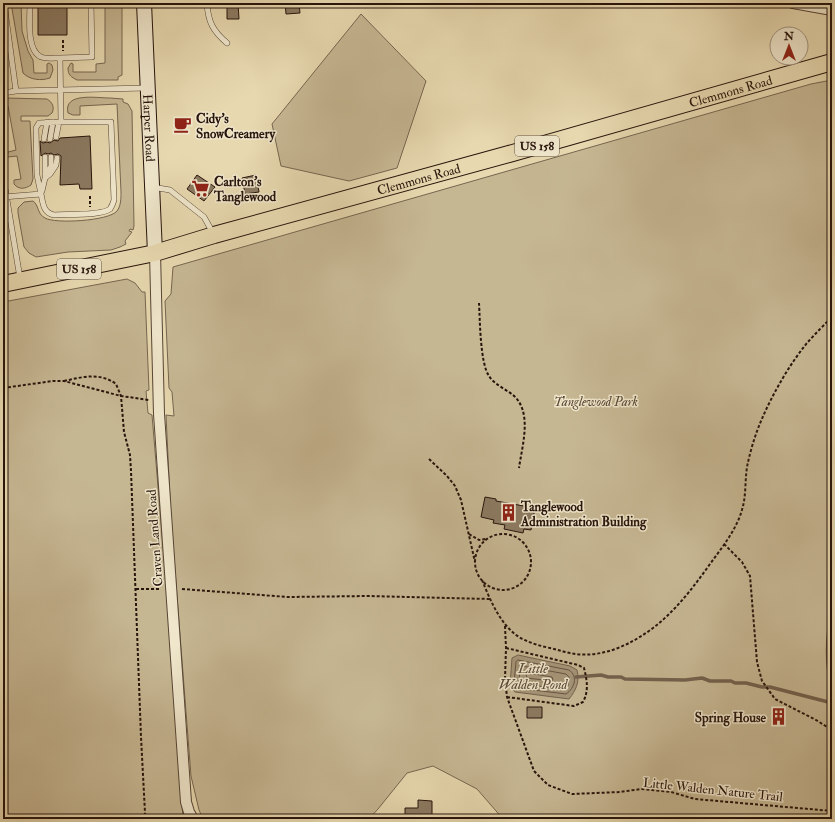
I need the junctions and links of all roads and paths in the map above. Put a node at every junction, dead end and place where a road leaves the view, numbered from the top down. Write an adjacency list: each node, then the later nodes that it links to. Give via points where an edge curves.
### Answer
1 (4, 3): 12 (lane)
2 (30, 3): 9 (lane, via 30,37 33,48 42,58)
3 (91, 3): 9 (lane, via 92,57)
4 (144, 3): 11 (main road, Harper Road)
5 (207, 3): 8 (lane, via 212,27)
6 (793, 3): 7 (street)
7 (832, 10)
8 (227, 43)
9 (60, 58): 13 (lane)
10 (832, 62): 28 (main road, Clemmons Road / US 158)
11 (147, 88): 13 (lane); 25 (main road, Harper Road)
12 (16, 91): 13 (lane); 14 (lane)
13 (61, 91): 17 (lane)
14 (3, 93)
15 (47, 122): 16 (lane); 19 (lane); 26 (lane, via 39,123 36,128 37,175)
16 (53, 122): 17 (lane); 20 (lane)
17 (60, 122): 18 (lane); 26 (lane, via 111,122 113,205 109,210 96,213 54,215 45,210)
18 (56, 137)
19 (44, 139)
20 (50, 139)
21 (45, 157): 24 (lane)
22 (54, 157): 24 (lane, via 56,165)
23 (3, 176): 27 (lane)
24 (45, 178): 26 (lane)
25 (151, 187): 28 (lane, via 170,190 204,217); 29 (main road, Harper Road)
26 (41, 194): 27 (lane)
27 (5, 197): 30 (lane)
28 (214, 235): 29 (main road, Clemmons Road / US 158)
29 (155, 253): 30 (main road, Clemmons Road / US 158); 37 (street, Craven Land Road)
30 (20, 281): 31 (main road, Clemmons Road / US 158)
31 (3, 284)
32 (479, 303): 39 (path, via 484,359 489,375 514,396 521,406 524,417)
33 (832, 317): 42 (path, Little Walden Nature Trail, via 807,343 773,396 761,422 747,466 743,506)
34 (64, 381): 35 (path); 36 (path); 36 (path, via 87,376 105,377 116,384)
35 (3, 388)
36 (121, 396): 37 (path); 46 (path, via 124,432 130,455)
37 (159, 401): 45 (street, Craven Land Road)
38 (429, 459): 40 (path, via 455,486 461,500)
39 (518, 468)
40 (468, 534): 41 (path, via 479,540); 43 (path)
41 (488, 539): 43 (path, via 479,549 475,561); 44 (path, via 500,535 519,539 528,549 530,569 524,581 506,590 493,588)
42 (724, 544): 48 (path, Little Walden Nature Trail, via 687,594 664,619 640,638 609,651 597,654 570,654 526,641 514,634); 51 (path, via 742,562 750,576 757,662 762,681 775,698)
43 (476, 568): 44 (path)
44 (482, 580): 47 (path, Little Walden Nature Trail)
45 (170, 588): 46 (path); 47 (path, via 288,597); 54 (street, Craven Land Road, via 186,802)
46 (136, 589): 53 (path)
47 (490, 599): 48 (path, Little Walden Nature Trail)
48 (505, 624): 49 (path, Little Walden Nature Trail)
49 (506, 648): 50 (path, Little Walden Nature Trail); 50 (path, via 578,664 584,668 587,684 583,702 574,706)
50 (507, 697): 52 (path, Little Walden Nature Trail, via 534,771 554,788 572,794 641,789 671,792 695,799)
51 (832, 730)
52 (832, 811)
53 (144, 819)
54 (193, 819)

